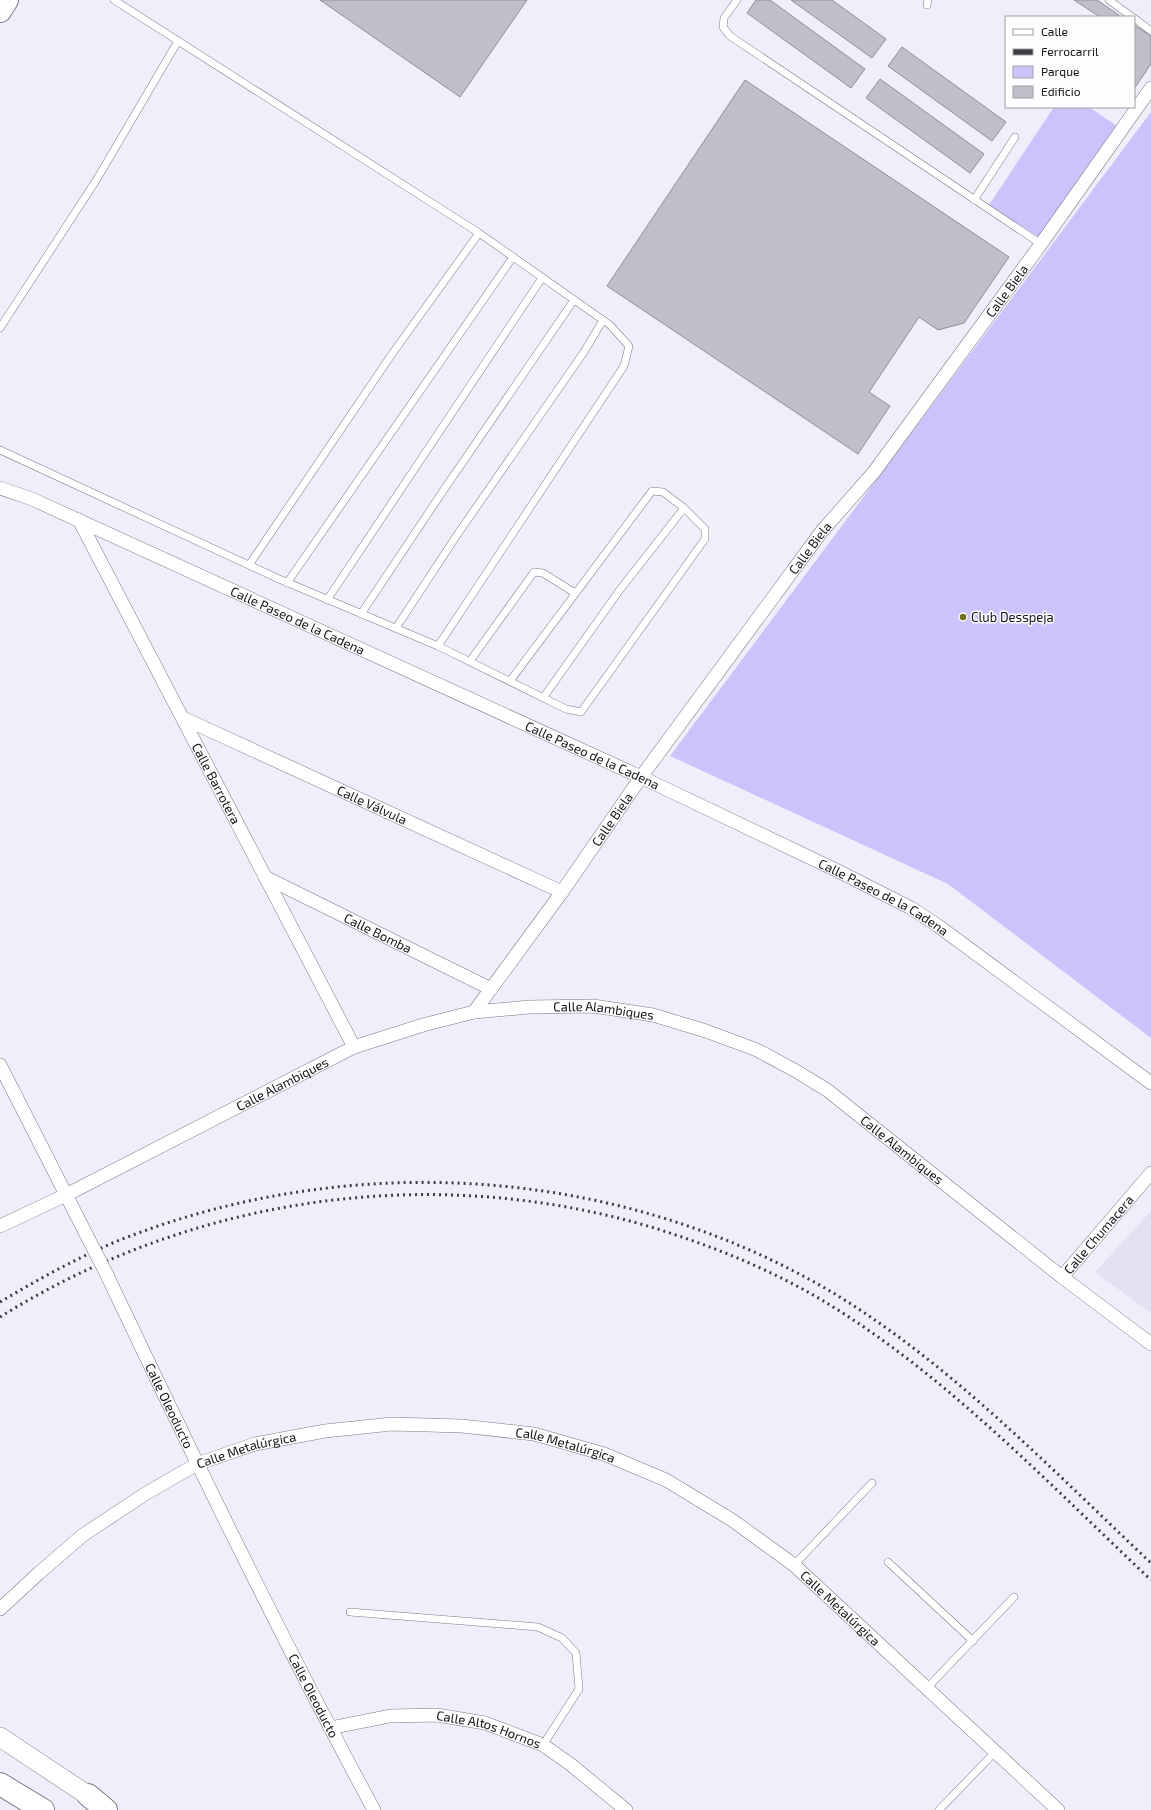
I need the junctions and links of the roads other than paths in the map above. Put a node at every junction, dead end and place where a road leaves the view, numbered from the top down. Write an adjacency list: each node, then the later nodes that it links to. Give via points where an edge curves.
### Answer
1 (7, 0): 5 (highway)
2 (114, 0): 9 (lane)
3 (737, 0): 12 (lane, via 724,18 723,27 730,36)
4 (1109, 0): 6 (lane)
5 (0, 11)
6 (1130, 16)
7 (1135, 19): 8 (lane)
8 (1151, 31)
9 (178, 41): 13 (lane); 19 (lane, via 97,179)
10 (1151, 88): 14 (street, Calle Biela)
11 (1015, 136): 12 (lane)
12 (974, 200): 14 (lane)
13 (479, 233): 15 (lane); 24 (lane, via 392,354)
14 (1041, 244): 35 (street, Calle Biela, via 874,472 822,531)
15 (513, 257): 16 (lane); 25 (lane)
16 (542, 278): 17 (lane); 27 (lane)
17 (574, 300): 18 (lane); 28 (lane, via 442,491)
18 (603, 320): 29 (lane, via 584,352); 30 (lane, via 628,346 624,366)
19 (0, 328)
20 (0, 450): 24 (lane)
21 (0, 488): 23 (street, Calle Paseo de la Cadena)
22 (684, 508): 26 (lane, via 663,492 652,491); 33 (lane, via 619,592); 33 (lane, via 705,529 705,539 581,712 566,709)
23 (79, 520): 34 (street, Calle Barrotera); 35 (street, Calle Paseo de la Cadena)
24 (249, 566): 25 (lane)
25 (287, 583): 27 (lane)
26 (575, 593): 31 (lane, via 543,573 534,572); 32 (lane)
27 (327, 600): 28 (lane)
28 (361, 614): 29 (lane)
29 (396, 628): 30 (lane)
30 (438, 646): 31 (lane)
31 (470, 661): 32 (lane)
32 (510, 681): 33 (lane)
33 (543, 698)
34 (182, 718): 36 (street, Calle Barrotera); 37 (street, Calle Válvula)
35 (641, 777): 37 (street, Calle Biela); 42 (street, Calle Paseo de la Cadena, via 911,908)
36 (265, 877): 38 (street, Calle Bomba); 40 (street, Calle Barrotera)
37 (562, 892): 38 (street, Calle Biela)
38 (490, 989): 39 (street, Calle Biela)
39 (474, 1012): 40 (street, Calle Alambiques, via 422,1025); 46 (street, Calle Alambiques, via 529,1006 593,1006 653,1015 757,1050 827,1090)
40 (354, 1047): 44 (street, Calle Alambiques)
41 (0, 1064): 44 (street, Calle Oleoducto)
42 (1151, 1083)
43 (1151, 1173): 46 (street, Calle Chumacera)
44 (66, 1195): 45 (street, Calle Alambiques); 48 (street, Calle Oleoducto, bridge)
45 (0, 1226)
46 (1062, 1277): 47 (street, Calle Alambiques)
47 (1151, 1344)
48 (197, 1464): 51 (street, Calle Metalúrgica, via 255,1444 325,1431 392,1424 462,1426 534,1434 604,1454 666,1480 732,1520); 53 (street, Calle Metalúrgica, via 145,1494 83,1535); 57 (street, Calle Oleoducto)
49 (872, 1482): 51 (lane)
50 (888, 1562): 55 (lane)
51 (794, 1565): 56 (street, Calle Metalúrgica)
52 (1014, 1597): 55 (lane)
53 (0, 1609)
54 (350, 1612): 59 (lane, via 538,1627 562,1638 576,1653 579,1688)
55 (973, 1641): 56 (lane)
56 (927, 1688): 60 (street, Calle Metalúrgica)
57 (330, 1728): 59 (street, Calle Altos Hornos, via 390,1716 436,1715 485,1723); 66 (street, Calle Oleoducto)
58 (0, 1737): 62 (main road)
59 (543, 1745): 67 (street, Calle Altos Hornos)
60 (996, 1751): 68 (lane); 69 (street, Calle Metalúrgica)
61 (0, 1784): 63 (highway)
62 (88, 1795): 64 (highway); 65 (main road)
63 (43, 1810)
64 (106, 1810)
65 (110, 1810)
66 (374, 1810)
67 (626, 1810)
68 (939, 1810)
69 (1058, 1810)

